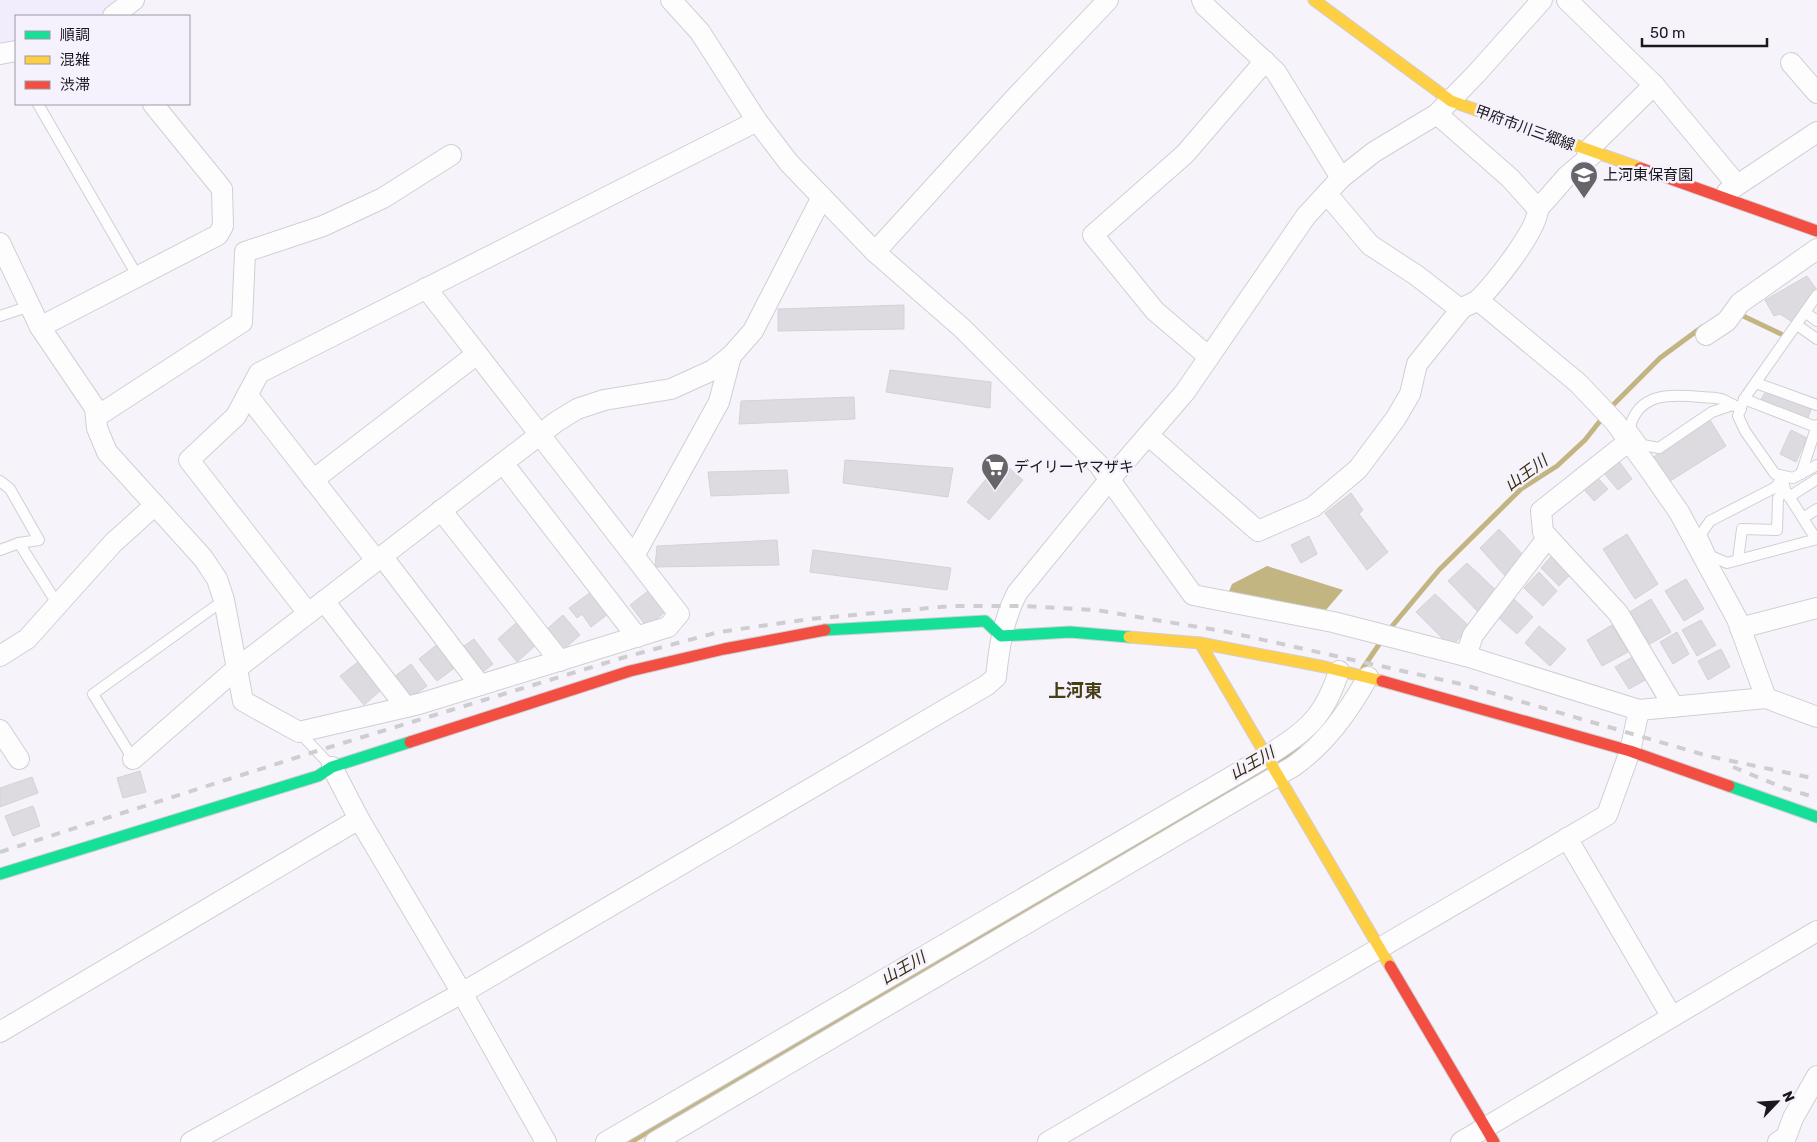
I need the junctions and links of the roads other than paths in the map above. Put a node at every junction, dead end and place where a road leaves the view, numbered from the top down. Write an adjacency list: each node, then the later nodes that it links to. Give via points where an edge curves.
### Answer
1 (134, 0): 8 (street)
2 (672, 0): 16 (street, via 700,32)
3 (1108, 0): 31 (street)
4 (1202, 0): 9 (street)
5 (1542, 0): 15 (street)
6 (1568, 0): 11 (street)
7 (1319, 1): 15 (street, 甲府市川三郷線)
8 (114, 15)
9 (1265, 61): 20 (street, via 1276,72); 46 (street, via 1185,154 1092,235 1155,311)
10 (1791, 63): 12 (street)
11 (1654, 85): 18 (street); 21 (street)
12 (1817, 93)
13 (39, 105): 32 (lane)
14 (154, 105): 27 (street, via 222,189 223,226)
15 (1444, 108): 18 (street, 甲府市川三郷線); 20 (street, via 1374,152); 25 (street)
16 (757, 121): 23 (street, via 789,163); 33 (street)
17 (1817, 132): 21 (street)
18 (1590, 152): 24 (street, 甲府市川三郷線); 25 (street)
19 (451, 155): 30 (street, via 383,198 323,226)
20 (1341, 178): 22 (street)
21 (1737, 185): 24 (street)
22 (1327, 194): 35 (street, via 1370,245); 46 (street, via 1301,223)
23 (822, 197): 31 (street); 45 (street, via 753,331)
24 (1719, 197): 26 (street, 甲府市川三郷線)
25 (1538, 210): 35 (street, via 1538,218 1529,236)
26 (1817, 231)
27 (218, 235): 30 (street); 32 (street)
28 (0, 243): 36 (street)
29 (1817, 249): 42 (street)
30 (245, 252): 51 (street, via 242,322)
31 (875, 252): 60 (street, via 962,328)
32 (138, 277): 41 (street)
33 (426, 288): 44 (street); 48 (street, via 259,374)
34 (1817, 295): 37 (lane)
35 (1470, 304): 54 (street, via 1417,364 1410,394 1358,469 1313,507 1258,531); 55 (street, via 1578,383)
36 (30, 306): 38 (lane); 41 (street)
37 (1805, 312): 39 (lane); 40 (lane)
38 (0, 316)
39 (1817, 321)
40 (1797, 324): 43 (lane); 47 (lane)
41 (40, 327): 51 (street, via 95,408)
42 (1706, 335)
43 (1817, 339)
44 (477, 354): 53 (street); 61 (street)
45 (730, 356): 53 (street, via 713,370 671,389 604,400 577,409); 74 (street, via 719,402)
46 (1209, 357): 54 (street, via 1185,392)
47 (1756, 383): 49 (lane); 50 (lane)
48 (248, 396): 61 (street); 79 (street, via 236,416 189,460)
49 (1739, 405): 49 (lane, via 1722,399 1658,396 1640,408 1630,426 1643,445 1659,448 1721,407); 52 (lane); 59 (lane, via 1738,416 1746,431 1775,474)
50 (1817, 405)
51 (96, 417): 65 (street, via 96,428 107,452)
52 (1817, 426): 58 (lane)
53 (540, 434): 56 (street); 74 (street)
54 (1148, 435): 60 (street)
55 (1629, 441): 69 (street, via 1542,511 1543,532); 73 (street)
56 (502, 463): 67 (street); 83 (street)
57 (1817, 465): 58 (lane)
58 (1801, 474): 59 (lane, via 1793,478)
59 (1783, 476): 64 (lane); 73 (lane, via 1776,487 1710,521 1701,534)
60 (1110, 479): 82 (street, via 1017,593); 86 (street, via 1193,595 1333,622)
61 (313, 480): 75 (street)
62 (1817, 480): 64 (lane)
63 (0, 481): 71 (lane, via 10,489 39,540)
64 (1787, 494): 68 (lane); 76 (lane, via 1778,498 1777,530 1742,529)
65 (155, 505): 77 (street, via 203,558 218,579); 78 (street, via 113,543)
66 (1817, 509): 68 (lane)
67 (441, 510): 75 (street); 87 (street)
68 (1803, 518): 70 (lane)
69 (1548, 537): 86 (street, via 1473,635); 93 (street, via 1618,613)
70 (1817, 539): 76 (lane)
71 (20, 543): 72 (lane); 78 (lane)
72 (0, 550)
73 (1706, 554): 76 (lane, via 1727,563); 81 (street)
74 (634, 556): 83 (street, via 679,614 668,627)
75 (379, 558): 79 (street); 90 (street)
76 (1738, 560)
77 (224, 600): 88 (street); 100 (lane, via 93,694)
78 (58, 605): 85 (street, via 26,639)
79 (316, 607): 88 (street); 92 (street)
80 (1817, 608): 81 (street)
81 (1740, 628): 91 (street)
82 (1001, 636): 84 (street, via 1070,632); 102 (street, via 985,621 831,629 724,649 630,671); 110 (street, via 996,677 986,684)
83 (637, 637): 87 (street)
84 (1200, 643): 89 (street); 99 (street)
85 (0, 656)
86 (1466, 656): 94 (street)
87 (560, 661): 90 (street)
88 (236, 669): 97 (street, via 243,700); 100 (street)
89 (1355, 674): 98 (street); 99 (street, via 1332,693 1302,734); 103 (street, via 1349,710 1331,734 1307,757)
90 (480, 685): 92 (street)
91 (1766, 698): 93 (street); 95 (street)
92 (406, 707): 97 (street)
93 (1674, 707): 94 (street)
94 (1639, 710): 98 (street)
95 (1817, 717)
96 (0, 730): 101 (street)
97 (299, 732): 102 (lane)
98 (1630, 752): 104 (street); 106 (street, via 1607,815)
99 (1267, 756): 103 (street); 118 (street)
100 (133, 758)
101 (19, 759)
102 (332, 767): 105 (street); 107 (street, via 318,776)
103 (1277, 774): 109 (street); 119 (street)
104 (1817, 816)
105 (359, 820): 110 (street); 112 (street)
106 (1568, 838): 109 (street); 111 (street)
107 (0, 874)
108 (1817, 931): 111 (street)
109 (1380, 948): 114 (street); 120 (street)
110 (462, 993): 116 (street); 117 (street)
111 (1672, 1017): 114 (street)
112 (0, 1032)
113 (1817, 1076): 115 (street, via 1792,1118)
114 (1489, 1135): 121 (street)
115 (1784, 1140)
116 (191, 1142)
117 (546, 1142)
118 (606, 1142)
119 (655, 1142)
120 (1048, 1142)
121 (1461, 1142)

